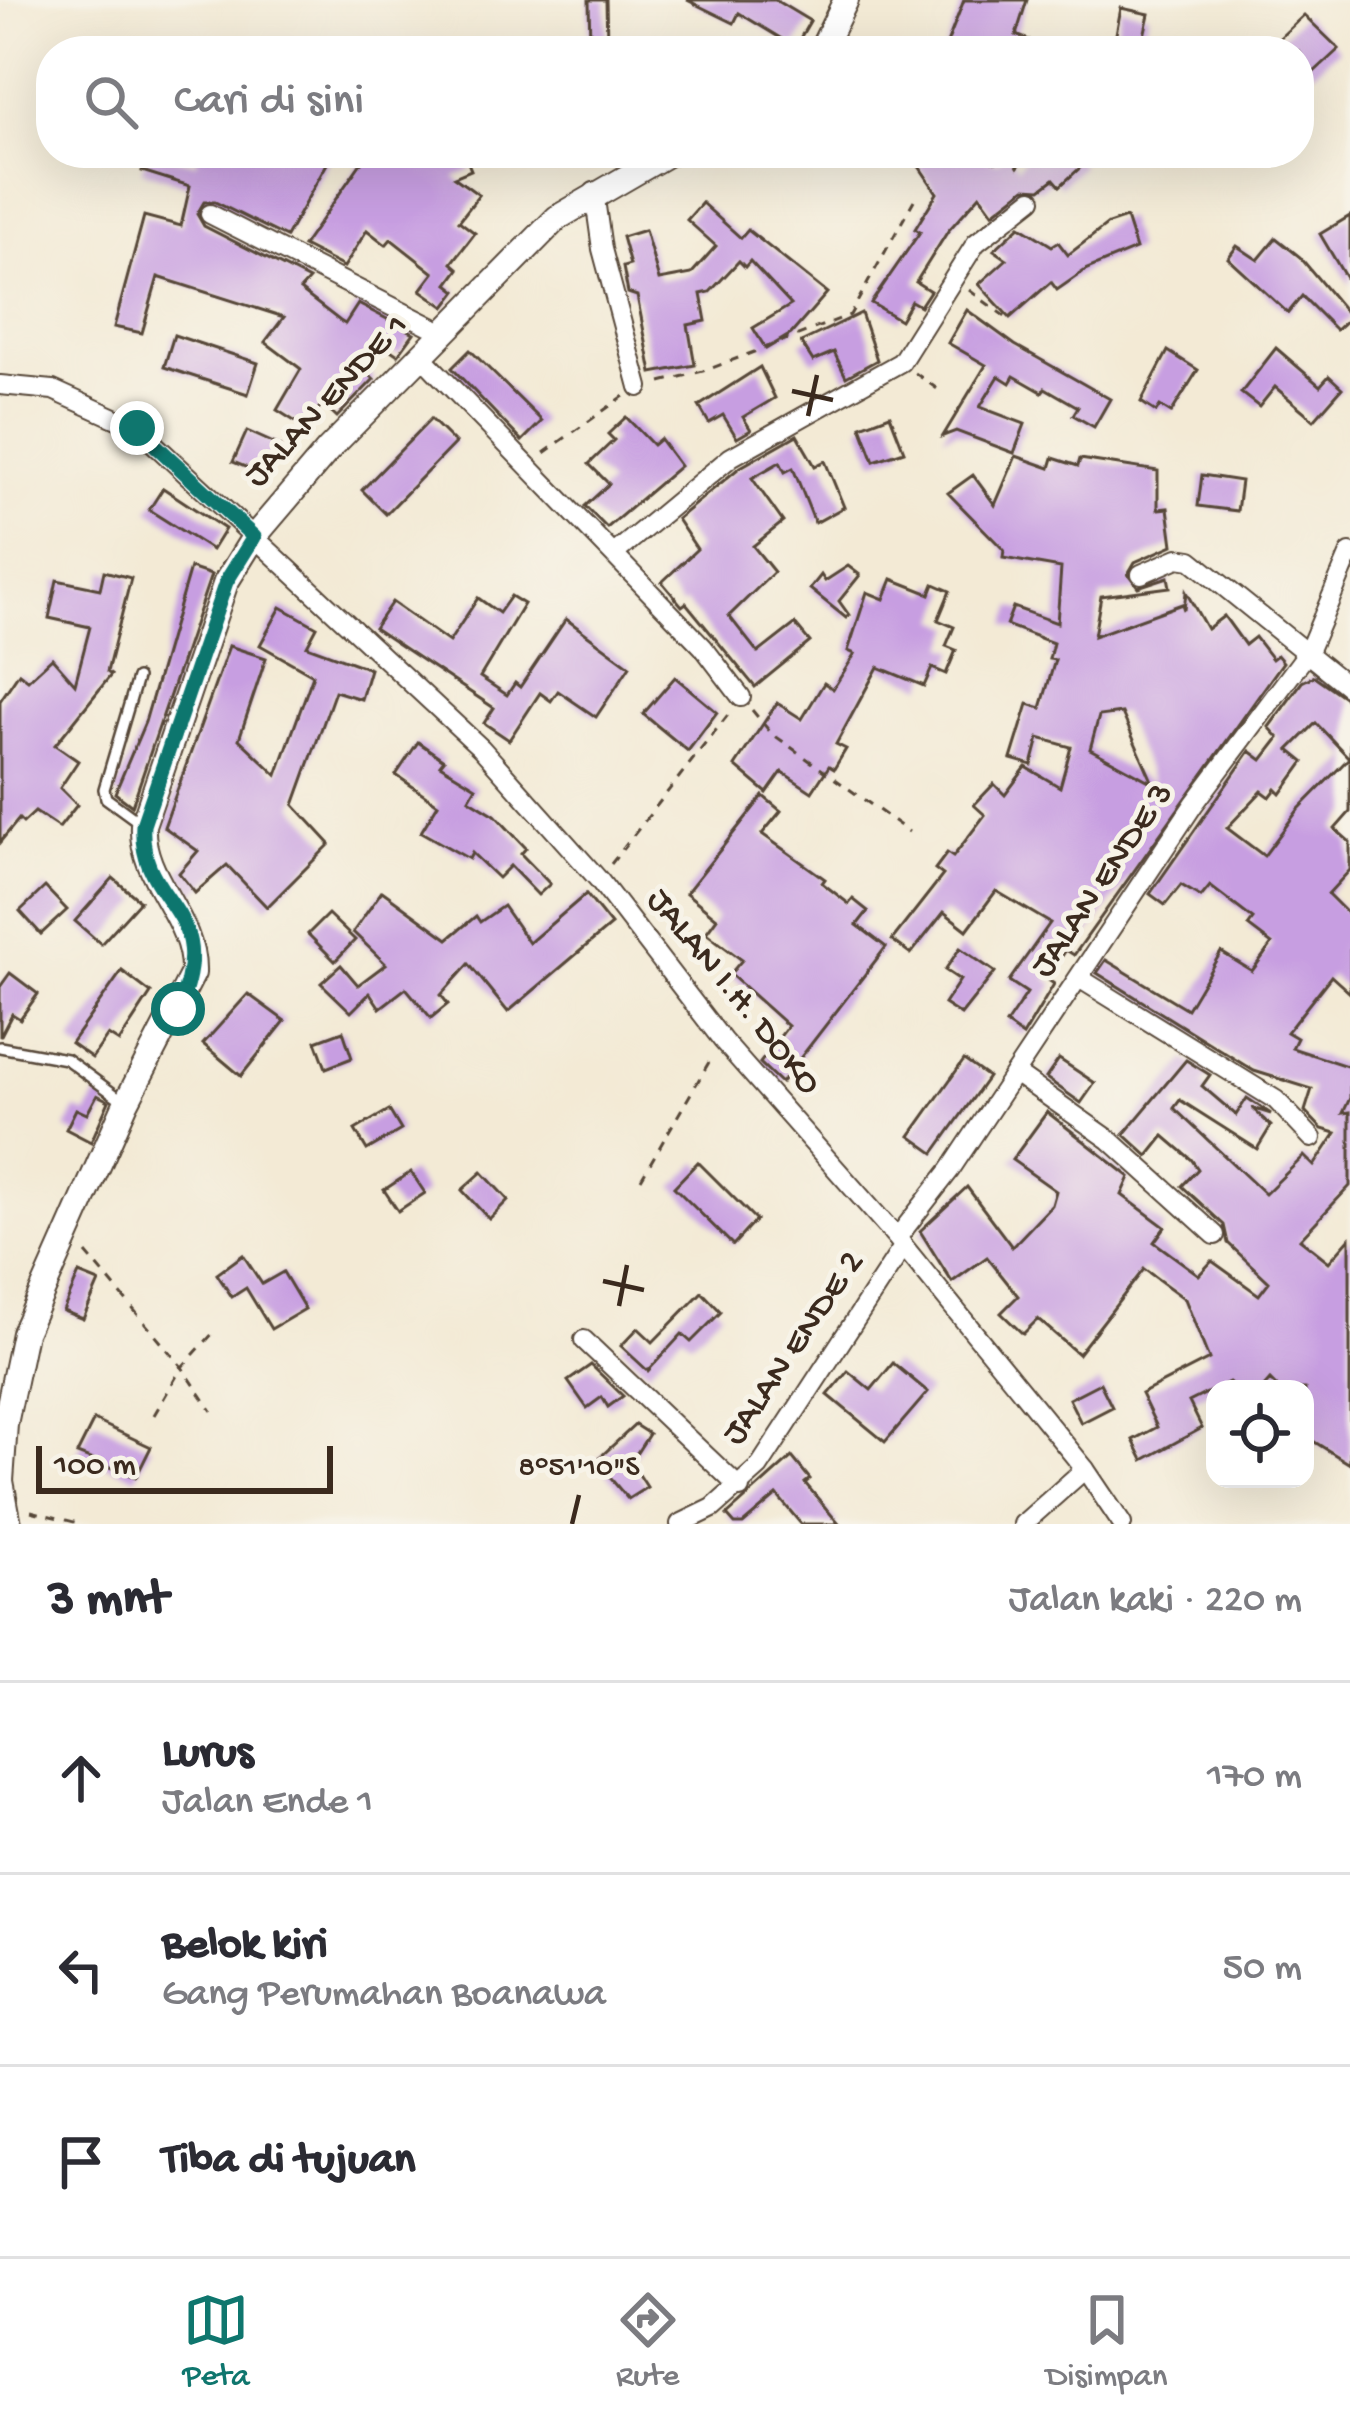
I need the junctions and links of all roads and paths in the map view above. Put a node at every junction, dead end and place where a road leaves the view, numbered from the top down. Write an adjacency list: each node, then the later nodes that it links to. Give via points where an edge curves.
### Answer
1 (847, 0): 2 (street)
2 (829, 36)
3 (640, 168): 4 (street, JALAN ENDE 1)
4 (594, 192): 10 (street, JALAN ENDE 1); 14 (street)
5 (1032, 199): 8 (street, via 976,242)
6 (914, 200): 14 (path, via 850,315)
7 (210, 214): 10 (street)
8 (952, 278): 9 (path); 12 (street)
9 (1011, 321)
10 (442, 332): 11 (street, JALAN ENDE 1)
11 (423, 358): 16 (street); 17 (street, JALAN ENDE 1)
12 (901, 362): 15 (path); 19 (street, via 731,457)
13 (0, 385): 17 (street, JALAN I.H. DOKO, via 53,390 137,428)
14 (639, 387): 16 (path)
15 (943, 393)
16 (527, 463): 19 (street)
17 (254, 537): 25 (street, JALAN ENDE 1, via 226,582); 27 (street, JALAN I.H. DOKO, via 481,748)
18 (1350, 553): 21 (street, JALAN ENDE 3)
19 (614, 554): 24 (street)
20 (1141, 574): 21 (street, via 1191,560)
21 (1308, 652): 23 (street); 28 (street, JALAN ENDE 3)
22 (137, 678): 25 (lane, via 104,789)
23 (1350, 688)
24 (741, 698): 26 (path, via 771,733); 27 (path)
25 (143, 825): 32 (street, via 142,847 185,927 194,973)
26 (909, 832)
27 (598, 880): 29 (street, JALAN I.H. DOKO)
28 (1079, 978): 31 (street, JALAN ENDE 3); 33 (street, via 1276,1100)
29 (723, 1042): 34 (path); 37 (street, JALAN I.H. DOKO)
30 (0, 1047): 32 (lane, via 66,1059)
31 (1015, 1073): 35 (street, via 1110,1140); 37 (street, JALAN ENDE 3)
32 (126, 1103): 36 (street)
33 (1312, 1138)
34 (640, 1179)
35 (1215, 1235)
36 (68, 1237): 40 (path); 45 (street, via 11,1373)
37 (900, 1243): 43 (street, JALAN I.H. DOKO); 44 (street, JALAN ENDE 2)
38 (216, 1330): 40 (path)
39 (584, 1340): 44 (street)
40 (182, 1367): 41 (path); 42 (path)
41 (212, 1411)
42 (154, 1415)
43 (1085, 1469): 48 (street); 49 (street, JALAN I.H. DOKO)
44 (740, 1488): 47 (street, JALAN ENDE 2)
45 (6, 1514): 46 (path)
46 (82, 1524)
47 (680, 1524)
48 (1023, 1524)
49 (1122, 1524)

